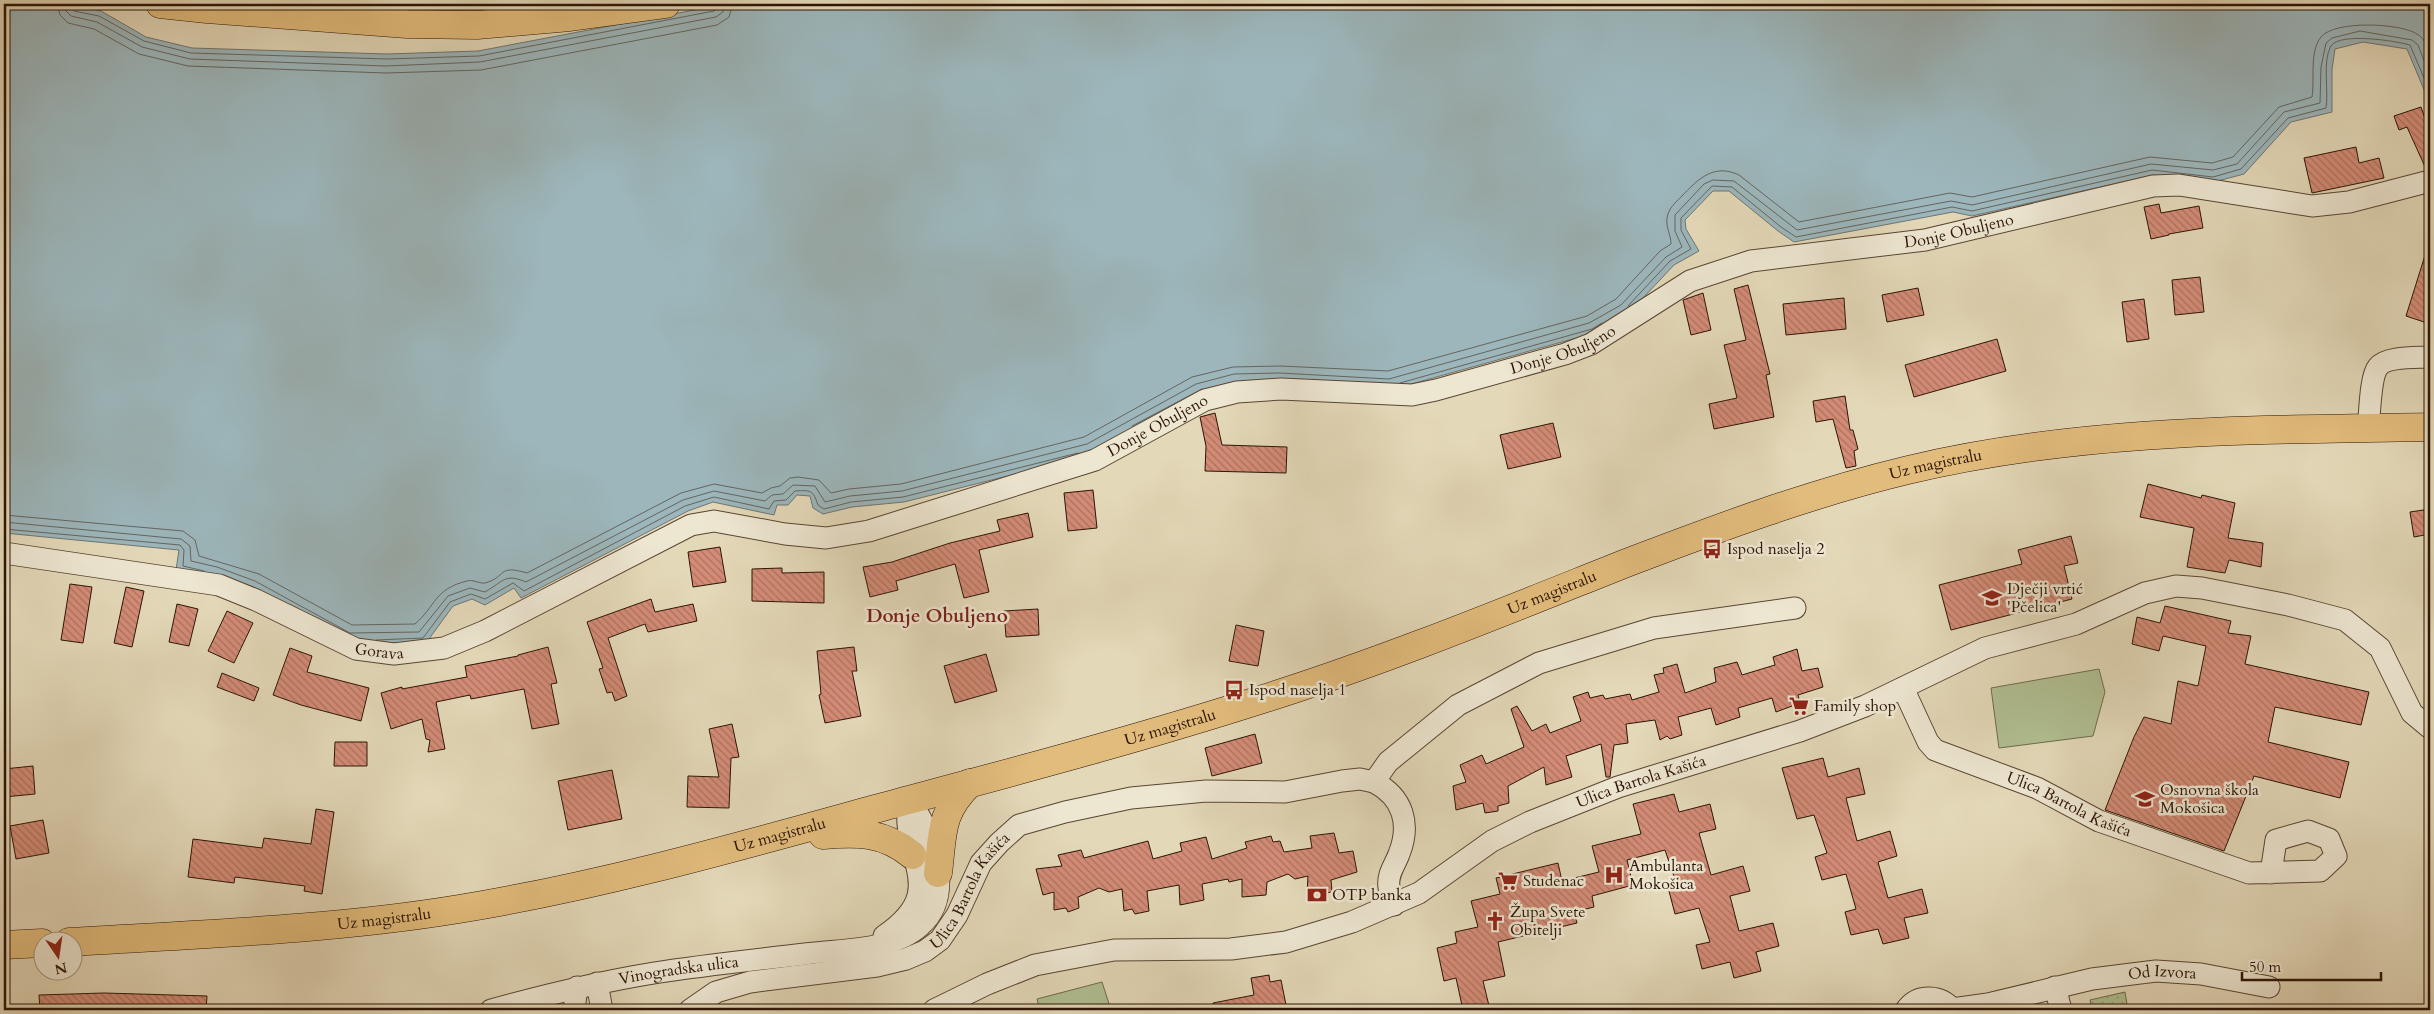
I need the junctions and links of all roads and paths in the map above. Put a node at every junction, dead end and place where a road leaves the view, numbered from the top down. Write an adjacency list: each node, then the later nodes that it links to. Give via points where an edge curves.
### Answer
1 (160, 4): 2 (main road, via 407,24 478,25)
2 (666, 4)
3 (2430, 180): 7 (street, Donje Obuljeno, via 2349,202 2312,206 2179,185 2153,186 1925,240 1751,262 1690,281 1591,344 1436,390 1412,395 1281,389 1237,392 1205,400 1096,460 869,531 826,538)
4 (2430, 358): 6 (street, via 2400,358 2378,367)
5 (2430, 427): 6 (main road, Uz magistralu)
6 (2368, 428): 13 (main road, Uz magistralu, via 2286,428 2085,441 2018,449 1908,470 1751,515 1387,656 1265,698)
7 (742, 526): 8 (street, Gorava, via 714,521 691,525 485,631 444,648 394,654 356,649 219,585)
8 (4, 553)
9 (1795, 608): 12 (street, via 1654,628 1539,663 1458,705 1388,762)
10 (1903, 688): 11 (street, Ulica Bartola Kašića, via 1985,648 2076,624 2146,593 2176,586 2288,605 2346,620 2380,648 2412,713); 18 (street, Ulica Bartola Kašića, via 1928,742 1935,750 2037,788 2099,821 2249,873); 19 (street, Ulica Bartola Kašića, via 1800,731 1618,787 1530,822 1492,841 1420,893)
11 (2430, 728)
12 (1374, 782): 19 (street, via 1394,796 1406,823 1405,837 1388,886); 32 (street, Ulica Bartola Kašića, via 1360,779 1342,781 1285,792 1206,791 1132,798 1019,825 981,863 957,914 940,940 925,951 906,960 877,966 750,982 716,992)
13 (970, 784): 14 (main road, Uz magistralu); 17 (main road, via 957,796 944,819)
14 (909, 800): 15 (main road, Uz magistralu); 16 (street, Vinogradska ulica, via 906,824); 17 (street, Vinogradska ulica, via 923,823)
15 (762, 840): 16 (main road, via 862,834 883,837); 20 (main road, Uz magistralu, via 618,878 452,910 262,930)
16 (912, 854): 23 (street, Vinogradska ulica, via 921,885 918,901 898,926)
17 (938, 873): 23 (street, Vinogradska ulica, via 939,887 934,908 921,925 904,936)
18 (2271, 873)
19 (1394, 905): 33 (street, Ulica Bartola Kašića, via 1286,942 1231,949 1114,950 1035,965)
20 (82, 941)
21 (32, 944): 22 (main road)
22 (4, 946)
23 (869, 946): 24 (street, Vinogradska ulica)
24 (587, 985): 29 (street, Vinogradska ulica); 30 (street); 31 (street)
25 (2055, 987): 26 (street, Od Izvora, via 2156,971 2201,974); 28 (street, Od Izvora); 36 (street)
26 (2269, 987)
27 (1911, 1006): 34 (street); 35 (street, via 1931,998 1946,1003)
28 (1983, 1007): 35 (street, Od Izvora)
29 (491, 1010)
30 (574, 1010)
31 (602, 1010)
32 (690, 1010)
33 (934, 1010)
34 (1894, 1010)
35 (1952, 1010)
36 (2061, 1010)

